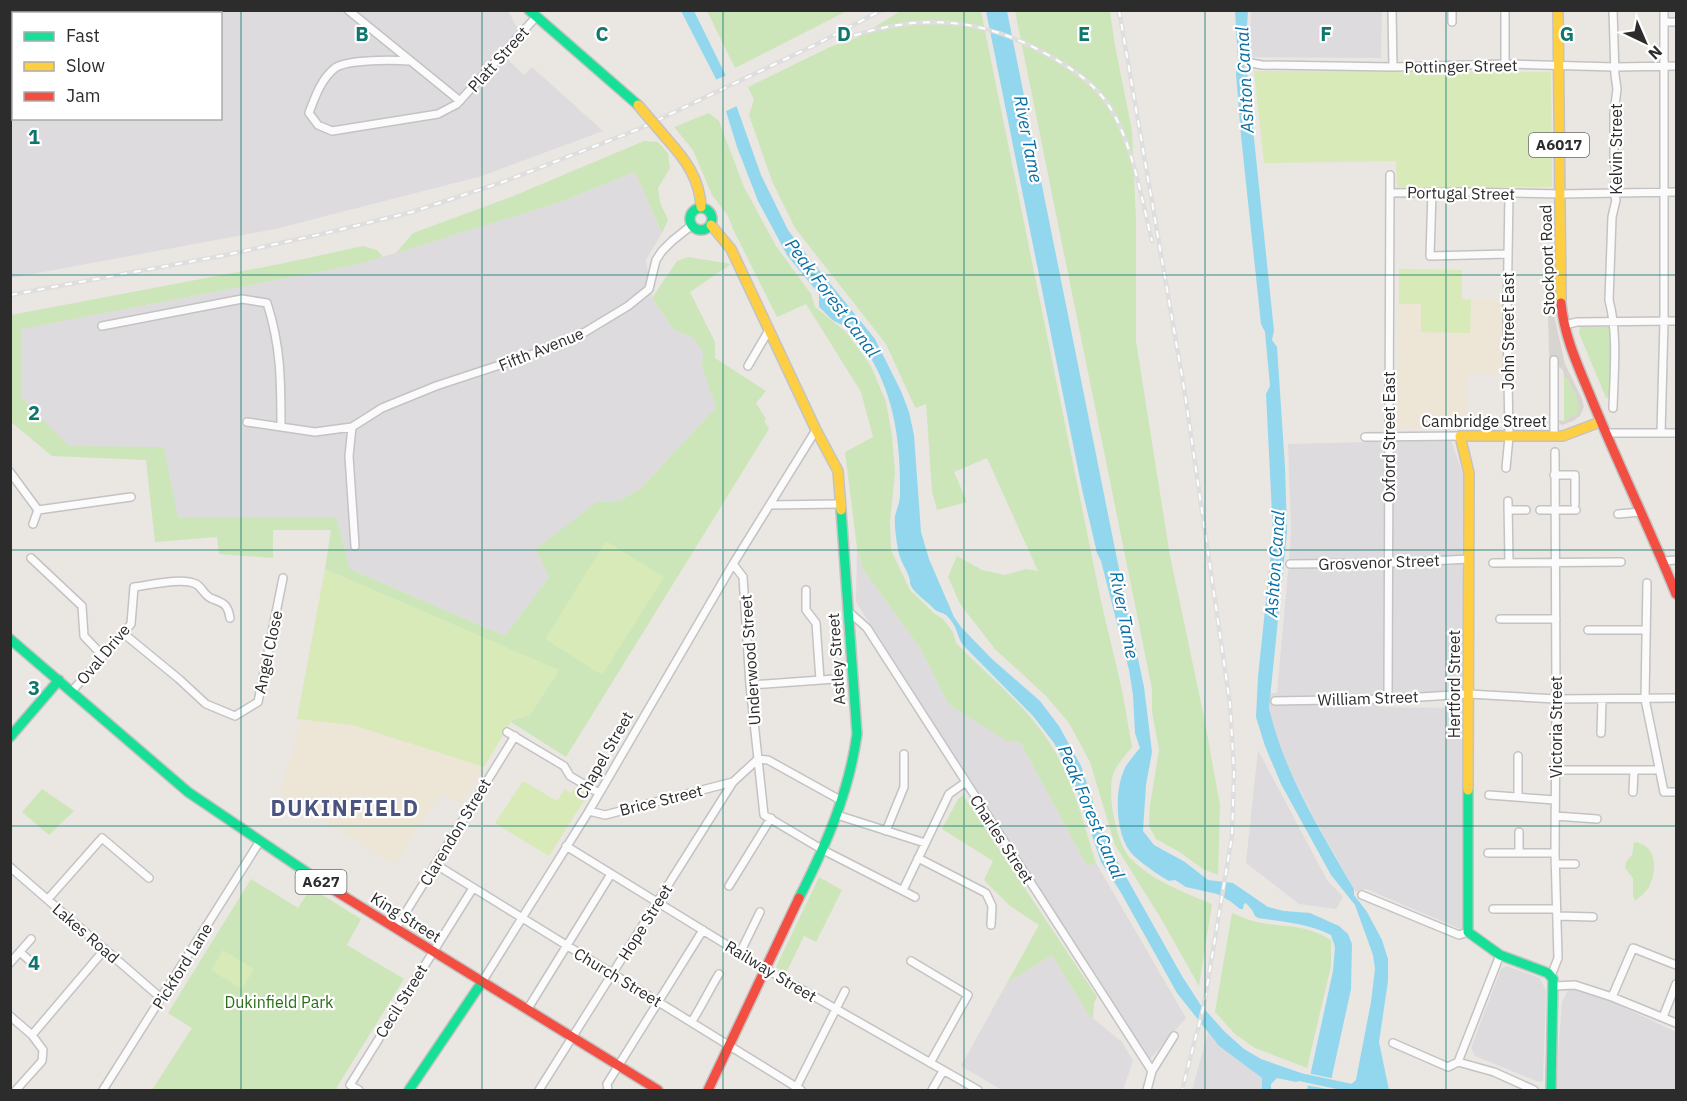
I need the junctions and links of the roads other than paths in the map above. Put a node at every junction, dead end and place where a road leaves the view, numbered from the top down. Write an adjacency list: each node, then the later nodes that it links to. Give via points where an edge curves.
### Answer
1 (348, 10): 12 (street)
2 (1392, 10): 18 (street)
3 (1452, 10): 9 (street)
4 (1505, 10): 14 (street)
5 (1558, 10): 15 (main road, Stockport Road / A6017)
6 (1613, 10): 19 (street, Kelvin Street)
7 (1664, 10): 10 (street)
8 (532, 14): 20 (street, Platt Street); 29 (main road, bridge, via 638,105 678,150 693,173)
9 (1452, 22)
10 (1664, 22): 11 (street); 16 (street)
11 (1677, 22)
12 (410, 61): 20 (street); 20 (street, via 382,59 337,66 325,78 309,113 318,125 332,131 438,114)
13 (1246, 62): 18 (street, Pottinger Street)
14 (1505, 64): 15 (street, Pottinger Street); 18 (street, Pottinger Street)
15 (1558, 65): 19 (street, Pottinger Street); 27 (main road, Stockport Road / A6017)
16 (1664, 66): 17 (street, Pottinger Street); 19 (street, Pottinger Street); 22 (street)
17 (1677, 66)
18 (1393, 67)
19 (1615, 67): 28 (street, Kelvin Street)
20 (460, 101)
21 (1390, 175): 25 (street, Oxford Street East)
22 (1664, 191): 24 (street, Portugal Street); 28 (street, Portugal Street); 34 (street)
23 (1432, 192): 25 (street, Portugal Street); 26 (street, Portugal Street); 32 (street, via 1430,256)
24 (1677, 192)
25 (1390, 193): 50 (street, Oxford Street East)
26 (1509, 194): 27 (street, Portugal Street); 32 (street, John Street East)
27 (1561, 194): 28 (street, Portugal Street); 36 (main road, Stockport Road / A6017, via 1559,279)
28 (1614, 194): 33 (street, Kelvin Street, via 1609,300)
29 (701, 207): 30 (main road, via 692,212); 31 (main road, via 710,212)
30 (692, 225): 31 (main road, via 702,230); 45 (street, Fifth Avenue, via 662,251 649,289 602,323 542,351 382,408)
31 (711, 225): 38 (main road, Astley Street, via 731,249)
32 (1508, 254): 52 (street, John Street East)
33 (1614, 321): 34 (street); 36 (street); 41 (street, Kelvin Street)
34 (1664, 321): 35 (street); 48 (street)
35 (1677, 321)
36 (1564, 325): 43 (main road, Stockport Road / A6017)
37 (102, 326): 44 (street, via 242,299 267,303 276,332)
38 (770, 330): 40 (street); 46 (main road, Astley Street)
39 (1554, 360): 53 (street)
40 (748, 366)
41 (1613, 408)
42 (247, 422): 44 (street)
43 (1600, 422): 47 (main road, Stockport Road / A6017); 53 (main road, Cambridge Street)
44 (281, 427): 45 (street, via 315,432)
45 (352, 427): 71 (street, via 349,456)
46 (816, 429): 61 (main road, Astley Street, via 838,471); 62 (street, Chapel Street)
47 (1605, 433): 48 (street); 68 (main road, Stockport Road / A6017)
48 (1661, 433): 49 (street)
49 (1677, 433)
50 (1389, 436): 51 (street, Cambridge Street); 54 (street, Cambridge Street); 76 (street, Oxford Street East)
51 (1460, 436): 52 (main road, Cambridge Street); 73 (main road, Hertford Street, via 1469,473)
52 (1509, 436): 53 (main road, Cambridge Street); 56 (street, John Street East)
53 (1554, 436)
54 (1365, 437)
55 (1555, 452): 58 (street, Victoria Street)
56 (1506, 468)
57 (10, 472): 63 (street)
58 (1554, 475): 67 (street, Victoria Street); 67 (street, via 1575,475 1575,507)
59 (131, 497): 63 (street)
60 (1508, 501): 64 (street)
61 (840, 504): 62 (street); 87 (main road, Astley Street)
62 (770, 505): 81 (street, Chapel Street)
63 (38, 510): 70 (street)
64 (1508, 510): 65 (street); 80 (street)
65 (1526, 510)
66 (1540, 510): 67 (street)
67 (1554, 510): 77 (street, Victoria Street)
68 (1641, 512): 69 (street); 75 (main road, Stockport Road / A6017)
69 (1618, 514)
70 (33, 524)
71 (354, 546)
72 (31, 558): 95 (street, via 82,606 84,636)
73 (1469, 559): 76 (street, Grosvenor Street); 101 (main road, Hertford Street)
74 (1677, 560): 75 (street)
75 (1664, 561): 86 (main road, Stockport Road / A6017)
76 (1390, 562): 82 (street, Grosvenor Street); 102 (street, Oxford Street East)
77 (1554, 562): 78 (street); 80 (street); 90 (street, Victoria Street)
78 (1621, 562)
79 (1493, 563): 80 (street)
80 (1509, 563)
81 (733, 564): 99 (street, Underwood Street, via 743,577); 120 (street, Chapel Street)
82 (1290, 564)
83 (284, 578): 93 (street, Angel Close, via 258,702 235,716 206,704)
84 (1647, 583): 92 (street)
85 (806, 590): 98 (street, via 806,610 816,623)
86 (1677, 594)
87 (848, 611): 117 (street, Charles Street, via 867,628); 124 (main road, Astley Street, via 857,734 855,757)
88 (230, 618): 93 (street, Oval Drive, via 226,606 210,598 197,584 186,581 134,587 131,624)
89 (1500, 619): 90 (street)
90 (1556, 620): 103 (street, Victoria Street)
91 (1588, 630): 92 (street)
92 (1646, 630): 105 (street)
93 (123, 633): 95 (street, Oval Drive)
94 (10, 639): 97 (main road, King Street / A627)
95 (103, 656): 100 (street, Oval Drive)
96 (835, 679): 98 (street)
97 (59, 680): 100 (main road, King Street / A627); 109 (main road)
98 (820, 680): 99 (street)
99 (750, 685): 112 (street, Underwood Street)
100 (72, 691): 132 (main road, King Street / A627, via 188,792)
101 (1468, 694): 102 (street, William Street); 103 (street, William Street); 161 (main road, Hertford Street)
102 (1388, 699): 107 (street, William Street)
103 (1556, 699): 104 (street, William Street); 113 (street, Victoria Street)
104 (1602, 699): 105 (street, William Street); 108 (street)
105 (1646, 699): 106 (street, William Street); 115 (street)
106 (1677, 699)
107 (1275, 701)
108 (1601, 733)
109 (10, 737)
110 (904, 754): 130 (street, via 904,787)
111 (1518, 756): 122 (street)
112 (758, 759): 116 (street, Hope Street); 124 (street, via 768,760); 128 (street, Underwood Street, via 764,815)
113 (1555, 770): 114 (street); 123 (street, Victoria Street)
114 (1634, 770): 115 (street); 118 (street)
115 (1659, 770): 119 (street, via 1664,792)
116 (733, 782): 125 (street, Brice Street, via 605,815); 152 (street, Hope Street)
117 (966, 782): 133 (street, via 949,794); 199 (street, Charles Street)
118 (1633, 792)
119 (1677, 792)
120 (599, 793): 125 (street, Chapel Street); 140 (street, Clarendon Street, via 511,734)
121 (1489, 795): 122 (street)
122 (1518, 796): 123 (street)
123 (1555, 800): 127 (street, Victoria Street)
124 (842, 801): 126 (main road, Astley Street)
125 (589, 811): 134 (street, Chapel Street)
126 (837, 815): 130 (street); 135 (main road, Astley Street)
127 (1555, 816): 129 (street); 138 (street, Victoria Street)
128 (771, 818): 135 (street); 146 (street)
129 (1597, 819)
130 (886, 831): 133 (street)
131 (1519, 832): 137 (street)
132 (260, 841): 159 (main road, King Street / A627); 182 (street, Pickford Lane)
133 (925, 843): 139 (street)
134 (566, 846): 144 (street, Railway Street); 157 (street, Chapel Street)
135 (823, 850): 148 (street); 173 (main road, Astley Street)
136 (1488, 853): 137 (street)
137 (1519, 853): 138 (street)
138 (1554, 853): 141 (street, Victoria Street)
139 (918, 858): 148 (street); 158 (street, via 986,893 992,906)
140 (435, 864): 147 (street, Church Street); 159 (street, Clarendon Street)
141 (1555, 864): 142 (street); 155 (street, Victoria Street)
142 (1575, 864)
143 (10, 867): 151 (street, Lakes Road)
144 (611, 874): 152 (street, Railway Street); 163 (street)
145 (149, 878): 151 (street, via 102,838)
146 (729, 886)
147 (472, 888): 157 (street, Church Street); 165 (street, Cecil Street)
148 (903, 890): 150 (street)
149 (1362, 895): 161 (street, via 1459,935)
150 (915, 897)
151 (48, 899): 164 (street, Lakes Road)
152 (657, 903): 160 (street, Railway Street); 174 (street, Hope Street)
153 (1493, 909): 155 (street)
154 (760, 912): 167 (street)
155 (1556, 913): 156 (street); 176 (street, Victoria Street, via 1558,958)
156 (1593, 917)
157 (522, 918): 163 (street, Church Street); 177 (street, Chapel Street)
158 (991, 925)
159 (396, 928): 165 (main road, King Street / A627)
160 (703, 930): 167 (street, Railway Street); 183 (street)
161 (1468, 932): 168 (main road)
162 (31, 939): 166 (street)
163 (567, 946): 174 (street, Church Street); 184 (street)
164 (105, 949): 182 (street, Lakes Road); 190 (street)
165 (433, 951): 177 (main road, King Street / A627); 202 (street, Cecil Street, via 350,1085)
166 (20, 952): 169 (street); 171 (street)
167 (740, 953): 173 (street, Railway Street)
168 (1500, 955): 176 (main road); 195 (street)
169 (30, 961)
170 (911, 961): 196 (street, via 968,995)
171 (10, 963)
172 (1677, 965): 181 (street, via 1633,948)
173 (766, 969): 185 (street, Railway Street); 194 (main road, Astley Street)
174 (612, 974): 183 (street, Church Street); 192 (street, Hope Street)
175 (718, 974): 188 (street)
176 (1551, 976): 179 (main road)
177 (482, 982): 184 (main road, King Street / A627); 203 (main road, Chapel Street)
178 (1677, 984): 187 (street)
179 (1554, 986): 181 (street, via 1575,985); 213 (main road)
180 (845, 991): 185 (street)
181 (1612, 997): 187 (street)
182 (161, 998): 201 (street, Pickford Lane)
183 (658, 1001): 188 (street, Church Street); 197 (street)
184 (527, 1010): 192 (main road, King Street / A627)
185 (836, 1010): 196 (street, Railway Street); 208 (street)
186 (10, 1016): 190 (street)
187 (1663, 1017): 189 (street)
188 (692, 1021): 194 (street, Church Street)
189 (1677, 1023)
190 (32, 1035): 200 (street, via 43,1050 42,1061)
191 (1174, 1036): 199 (street)
192 (572, 1038): 197 (main road, King Street / A627); 204 (street, Hope Street)
193 (1393, 1043): 195 (street, via 1448,1066)
194 (729, 1045): 207 (main road, Astley Street); 208 (street, Church Street)
195 (1458, 1062): 212 (street, via 1494,1072)
196 (930, 1063): 198 (street, Railway Street)
197 (618, 1067): 205 (street, via 607,1084); 206 (main road, King Street / A627)
198 (943, 1071): 209 (street); 210 (street, Railway Street)
199 (1152, 1071): 211 (street)
200 (16, 1090)
201 (103, 1090)
202 (359, 1090)
203 (409, 1090)
204 (539, 1090)
205 (608, 1090)
206 (658, 1090)
207 (708, 1090)
208 (798, 1090)
209 (932, 1090)
210 (978, 1090)
211 (1147, 1090)
212 (1534, 1090)
213 (1551, 1090)

